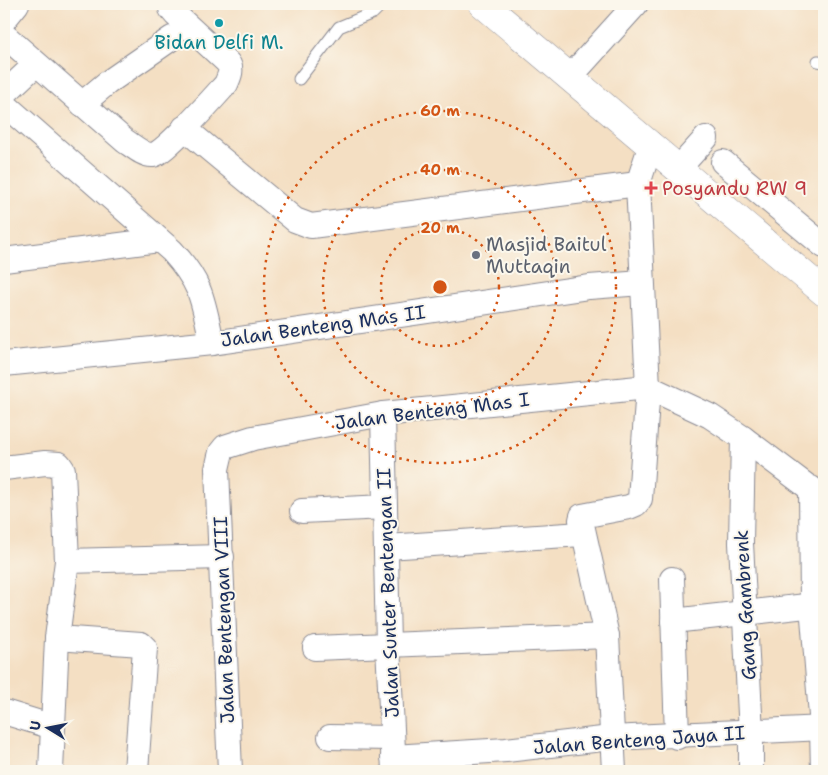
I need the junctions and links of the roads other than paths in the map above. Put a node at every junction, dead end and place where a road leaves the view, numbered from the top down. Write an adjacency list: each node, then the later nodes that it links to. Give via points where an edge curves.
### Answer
1 (17, 4): 6 (street)
2 (171, 4): 15 (street, via 176,15 230,67 226,84)
3 (382, 4): 11 (lane, via 373,13 338,27)
4 (483, 4): 10 (street)
5 (636, 4): 10 (street)
6 (4, 20)
7 (4, 35): 9 (street)
8 (172, 38): 14 (street)
9 (36, 64): 12 (street); 14 (street)
10 (571, 76): 17 (street)
11 (299, 79)
12 (4, 94)
13 (4, 104): 21 (street)
14 (82, 104): 15 (street, via 145,154 161,152)
15 (184, 128): 20 (street, via 304,225)
16 (706, 138): 19 (street)
17 (651, 144): 19 (street); 20 (street)
18 (722, 162): 22 (street)
19 (679, 168): 25 (street)
20 (638, 184): 24 (street)
21 (158, 240): 23 (street); 26 (street, via 188,269 201,292)
22 (824, 246)
23 (4, 260)
24 (642, 283): 26 (street, Jalan Benteng Mas II, via 588,287); 28 (street)
25 (824, 292)
26 (212, 343): 27 (street, Jalan Benteng Mas II)
27 (4, 364)
28 (656, 390): 29 (street, Jalan Benteng Mas I); 30 (street, via 710,416); 36 (street, via 640,500 629,506 582,516)
29 (383, 414): 32 (street, Jalan Benteng Mas I, via 253,438 225,447); 34 (street, Jalan Sunter Bentengan II)
30 (743, 438): 33 (street); 42 (street, Gang Gambrenk, via 740,543)
31 (4, 468): 39 (street, via 45,463 62,467)
32 (217, 469): 38 (street, Jalan Bentengan VIII)
33 (818, 493): 41 (street)
34 (385, 507): 35 (street); 37 (street, Jalan Sunter Bentengan II)
35 (302, 511)
36 (582, 534): 37 (street); 44 (street)
37 (387, 548): 46 (street, Jalan Sunter Bentengan II)
38 (222, 557): 39 (street); 58 (street, Jalan Bentengan VIII)
39 (67, 561): 45 (street)
40 (672, 579): 43 (street)
41 (818, 604): 42 (street); 50 (street)
42 (744, 612): 43 (street); 51 (street, Gang Gambrenk)
43 (673, 621): 53 (street)
44 (607, 636): 46 (street); 54 (street)
45 (57, 638): 49 (street); 57 (street, via 141,644 145,648)
46 (388, 645): 47 (street); 55 (street, Jalan Sunter Bentengan II)
47 (315, 648)
48 (4, 712): 49 (street)
49 (53, 727): 56 (street)
50 (823, 728): 51 (street, Jalan Benteng Jaya II); 61 (street)
51 (751, 733): 53 (street, Jalan Benteng Jaya II); 60 (street, Gang Gambrenk)
52 (330, 737): 55 (street, Jalan Benteng Jaya II)
53 (678, 737): 54 (street, Jalan Benteng Jaya II)
54 (611, 738): 55 (street, Jalan Benteng Jaya II, via 506,750); 59 (street)
55 (393, 755)
56 (52, 771)
57 (136, 771)
58 (230, 771)
59 (614, 771)
60 (751, 771)
61 (823, 771)

